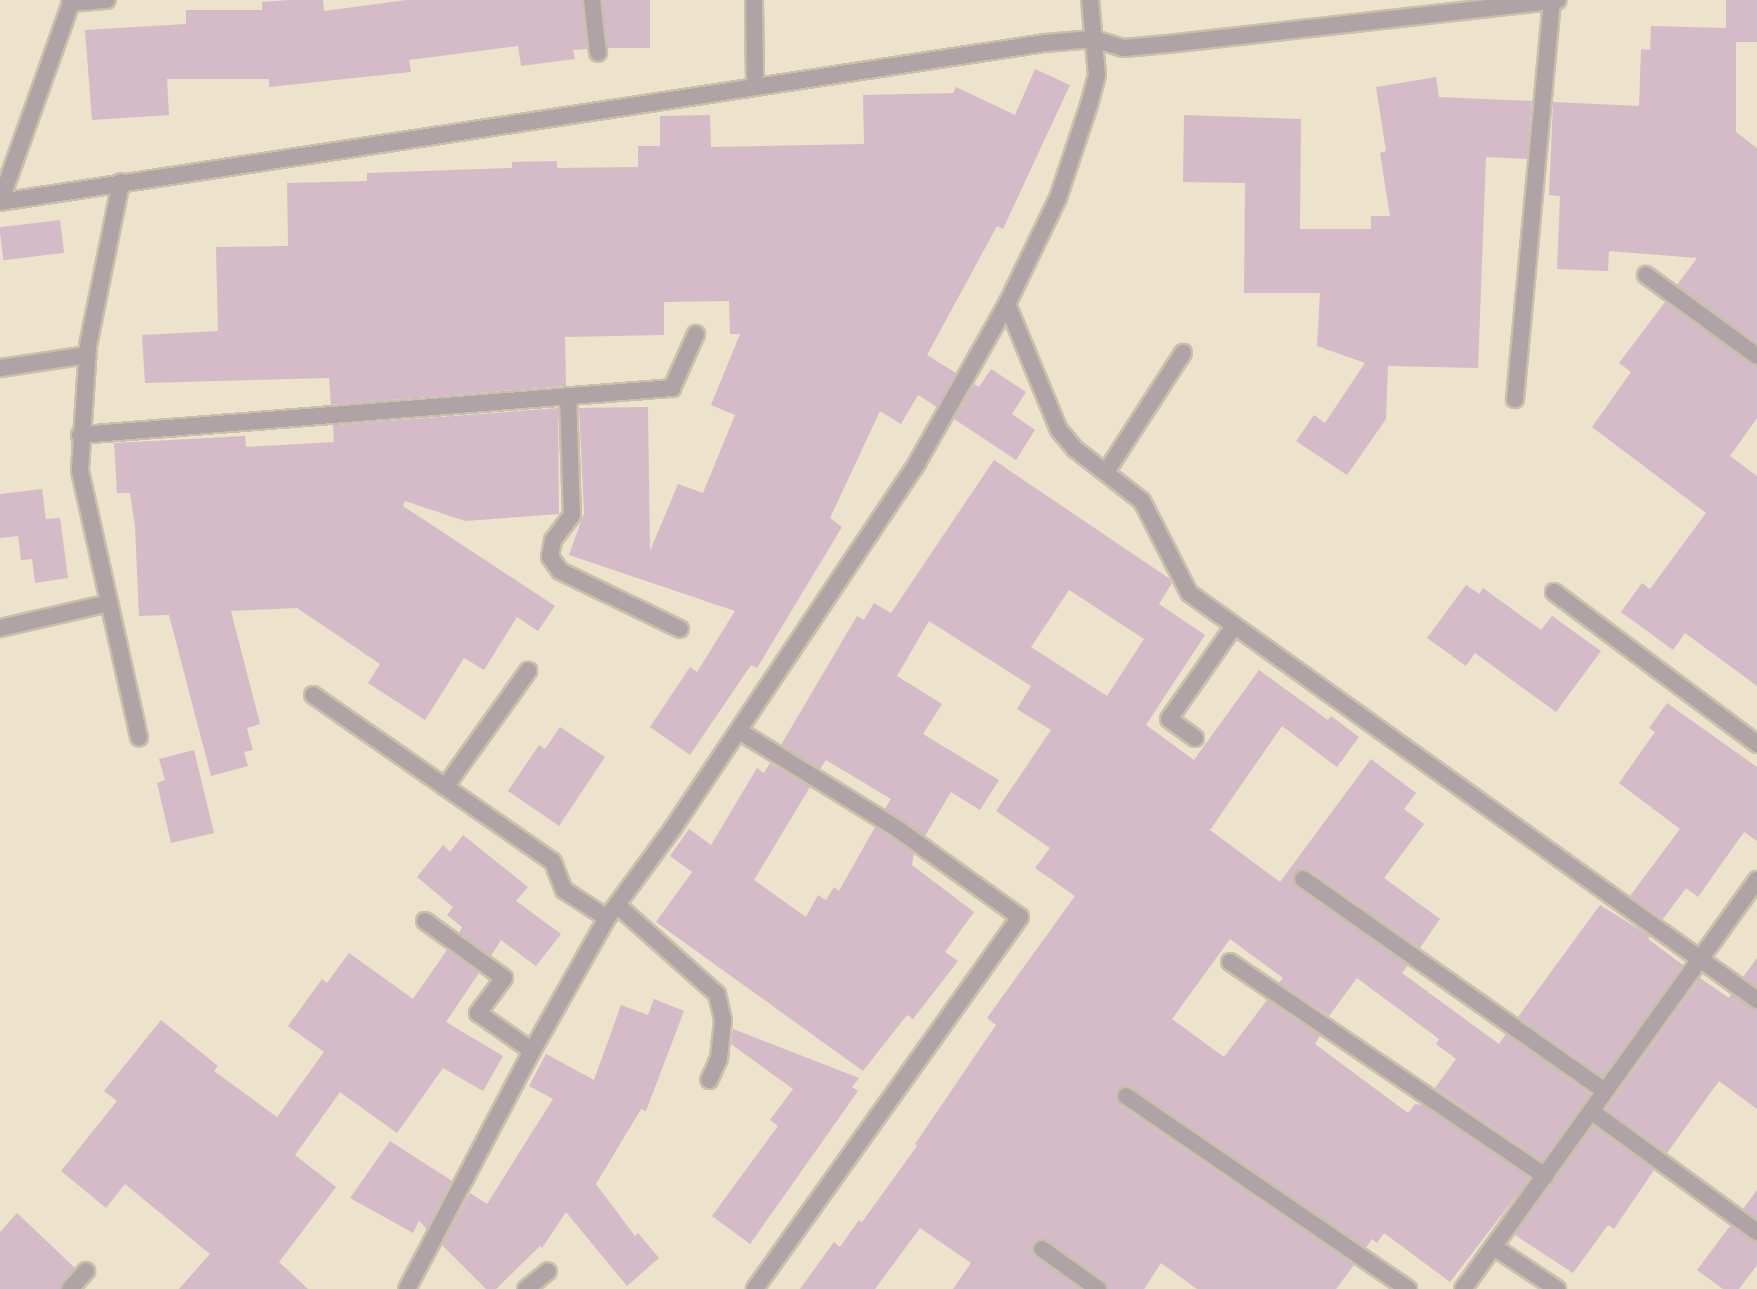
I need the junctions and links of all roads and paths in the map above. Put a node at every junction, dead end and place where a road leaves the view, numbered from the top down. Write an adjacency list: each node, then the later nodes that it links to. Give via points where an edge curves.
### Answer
1 (107, 0): 6 (street)
2 (591, 0): 8 (street)
3 (753, 0): 9 (street)
4 (1090, 0): 7 (street)
5 (1555, 0): 7 (street, via 1124,48); 20 (street)
6 (71, 2): 11 (street)
7 (1094, 39): 9 (street); 13 (street, via 1097,75 1082,126 1058,198)
8 (598, 53)
9 (755, 86): 10 (street)
10 (121, 182): 11 (street); 16 (street)
11 (0, 201)
12 (1646, 275): 17 (street)
13 (1006, 304): 22 (street, via 1059,430); 30 (street, via 917,463)
14 (696, 334): 19 (street, via 672,388)
15 (1183, 353): 22 (street)
16 (87, 355): 18 (street); 21 (street)
17 (1757, 356)
18 (0, 368)
19 (568, 396): 21 (street); 27 (street, via 572,515 553,540 550,556 560,571)
20 (1515, 399)
21 (80, 435): 24 (street, via 80,471)
22 (1106, 472): 25 (street, via 1142,501 1189,593)
23 (1554, 592): 33 (street)
24 (109, 603): 26 (street); 31 (street)
25 (1234, 626): 32 (street, via 1169,719); 39 (street)
26 (0, 627)
27 (680, 629)
28 (528, 671): 34 (street)
29 (313, 694): 34 (street)
30 (739, 731): 37 (street); 56 (street, via 899,830 1020,917)
31 (139, 738)
32 (1195, 738)
33 (1757, 744)
34 (445, 787): 37 (street, via 553,861 564,890)
35 (1303, 879): 44 (street)
36 (1757, 880): 39 (street)
37 (612, 912): 42 (street); 43 (street, via 717,994 723,1020 719,1058)
38 (425, 921): 42 (street, via 504,978 478,1013)
39 (1701, 958): 41 (street); 44 (street)
40 (1230, 962): 47 (street)
41 (1757, 1000)
42 (532, 1051): 54 (street)
43 (708, 1080)
44 (1605, 1091): 46 (street)
45 (1126, 1096): 58 (street)
46 (1591, 1111): 47 (street); 48 (street)
47 (1545, 1176): 49 (street)
48 (1757, 1232)
49 (1494, 1247): 59 (street); 60 (street)
50 (1042, 1249): 57 (street)
51 (86, 1271): 53 (street)
52 (548, 1271): 55 (street)
53 (70, 1289)
54 (407, 1289)
55 (526, 1289)
56 (755, 1289)
57 (1098, 1289)
58 (1408, 1289)
59 (1463, 1289)
60 (1557, 1289)

